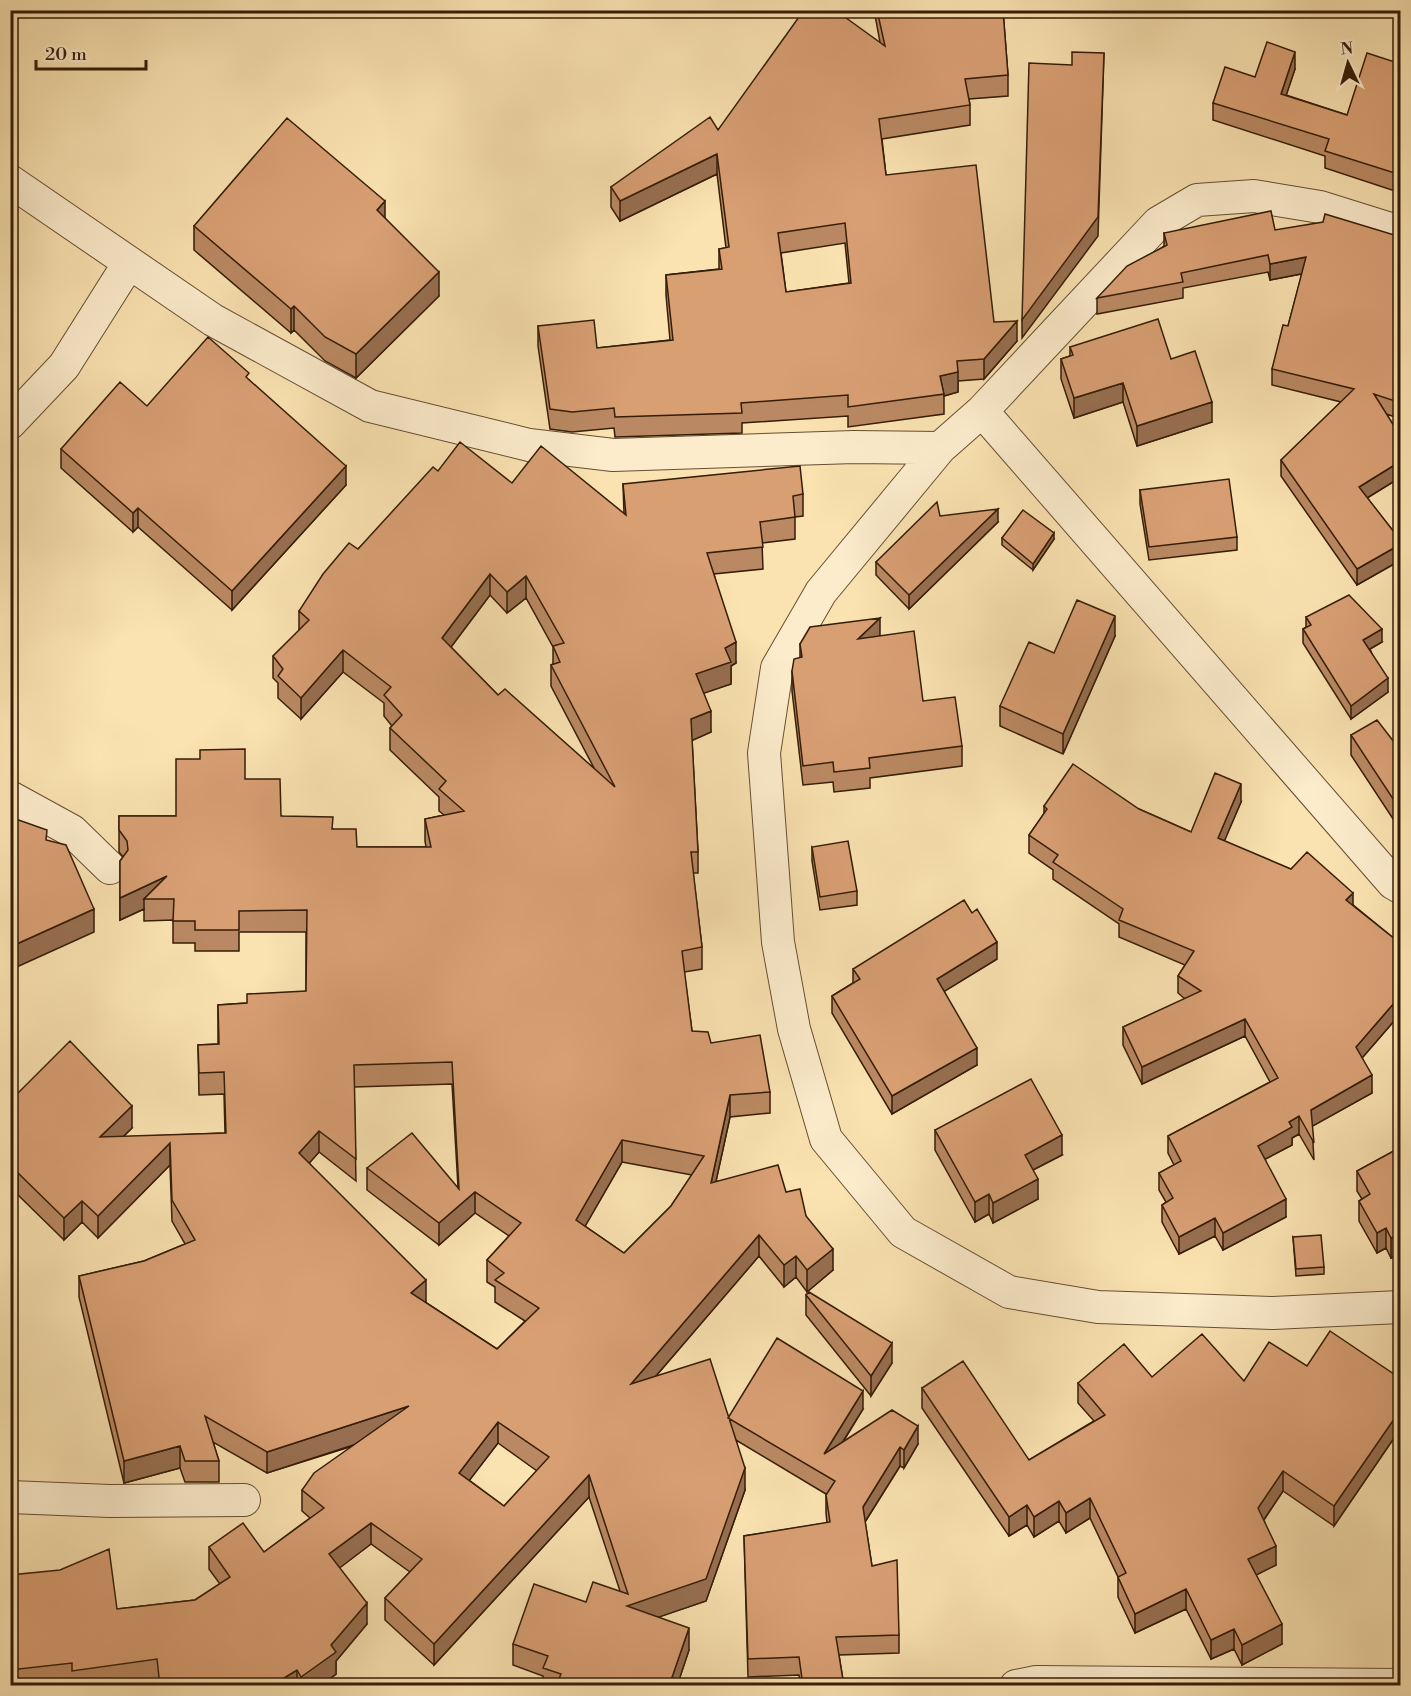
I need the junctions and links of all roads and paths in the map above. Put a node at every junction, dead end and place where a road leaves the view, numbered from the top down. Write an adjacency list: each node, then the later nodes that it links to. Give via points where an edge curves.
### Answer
1 (10, 181): 3 (street)
2 (1401, 232): 4 (street, via 1320,207 1254,196 1197,200 1158,223)
3 (129, 263): 5 (street, via 64,366); 6 (street, via 213,320 370,405 529,445 613,455)
4 (982, 411): 6 (street); 9 (street, via 1393,883)
5 (10, 423)
6 (940, 448): 10 (street, via 821,592 777,668 764,753 778,942 794,1029 826,1139 903,1232 1009,1292 1098,1308 1273,1313)
7 (10, 797): 8 (street, via 72,831)
8 (110, 868)
9 (1401, 887)
10 (1401, 1306)
11 (10, 1497): 12 (street)
12 (244, 1500)
13 (1401, 1685): 14 (street, via 1036,1682)
14 (1016, 1686)

